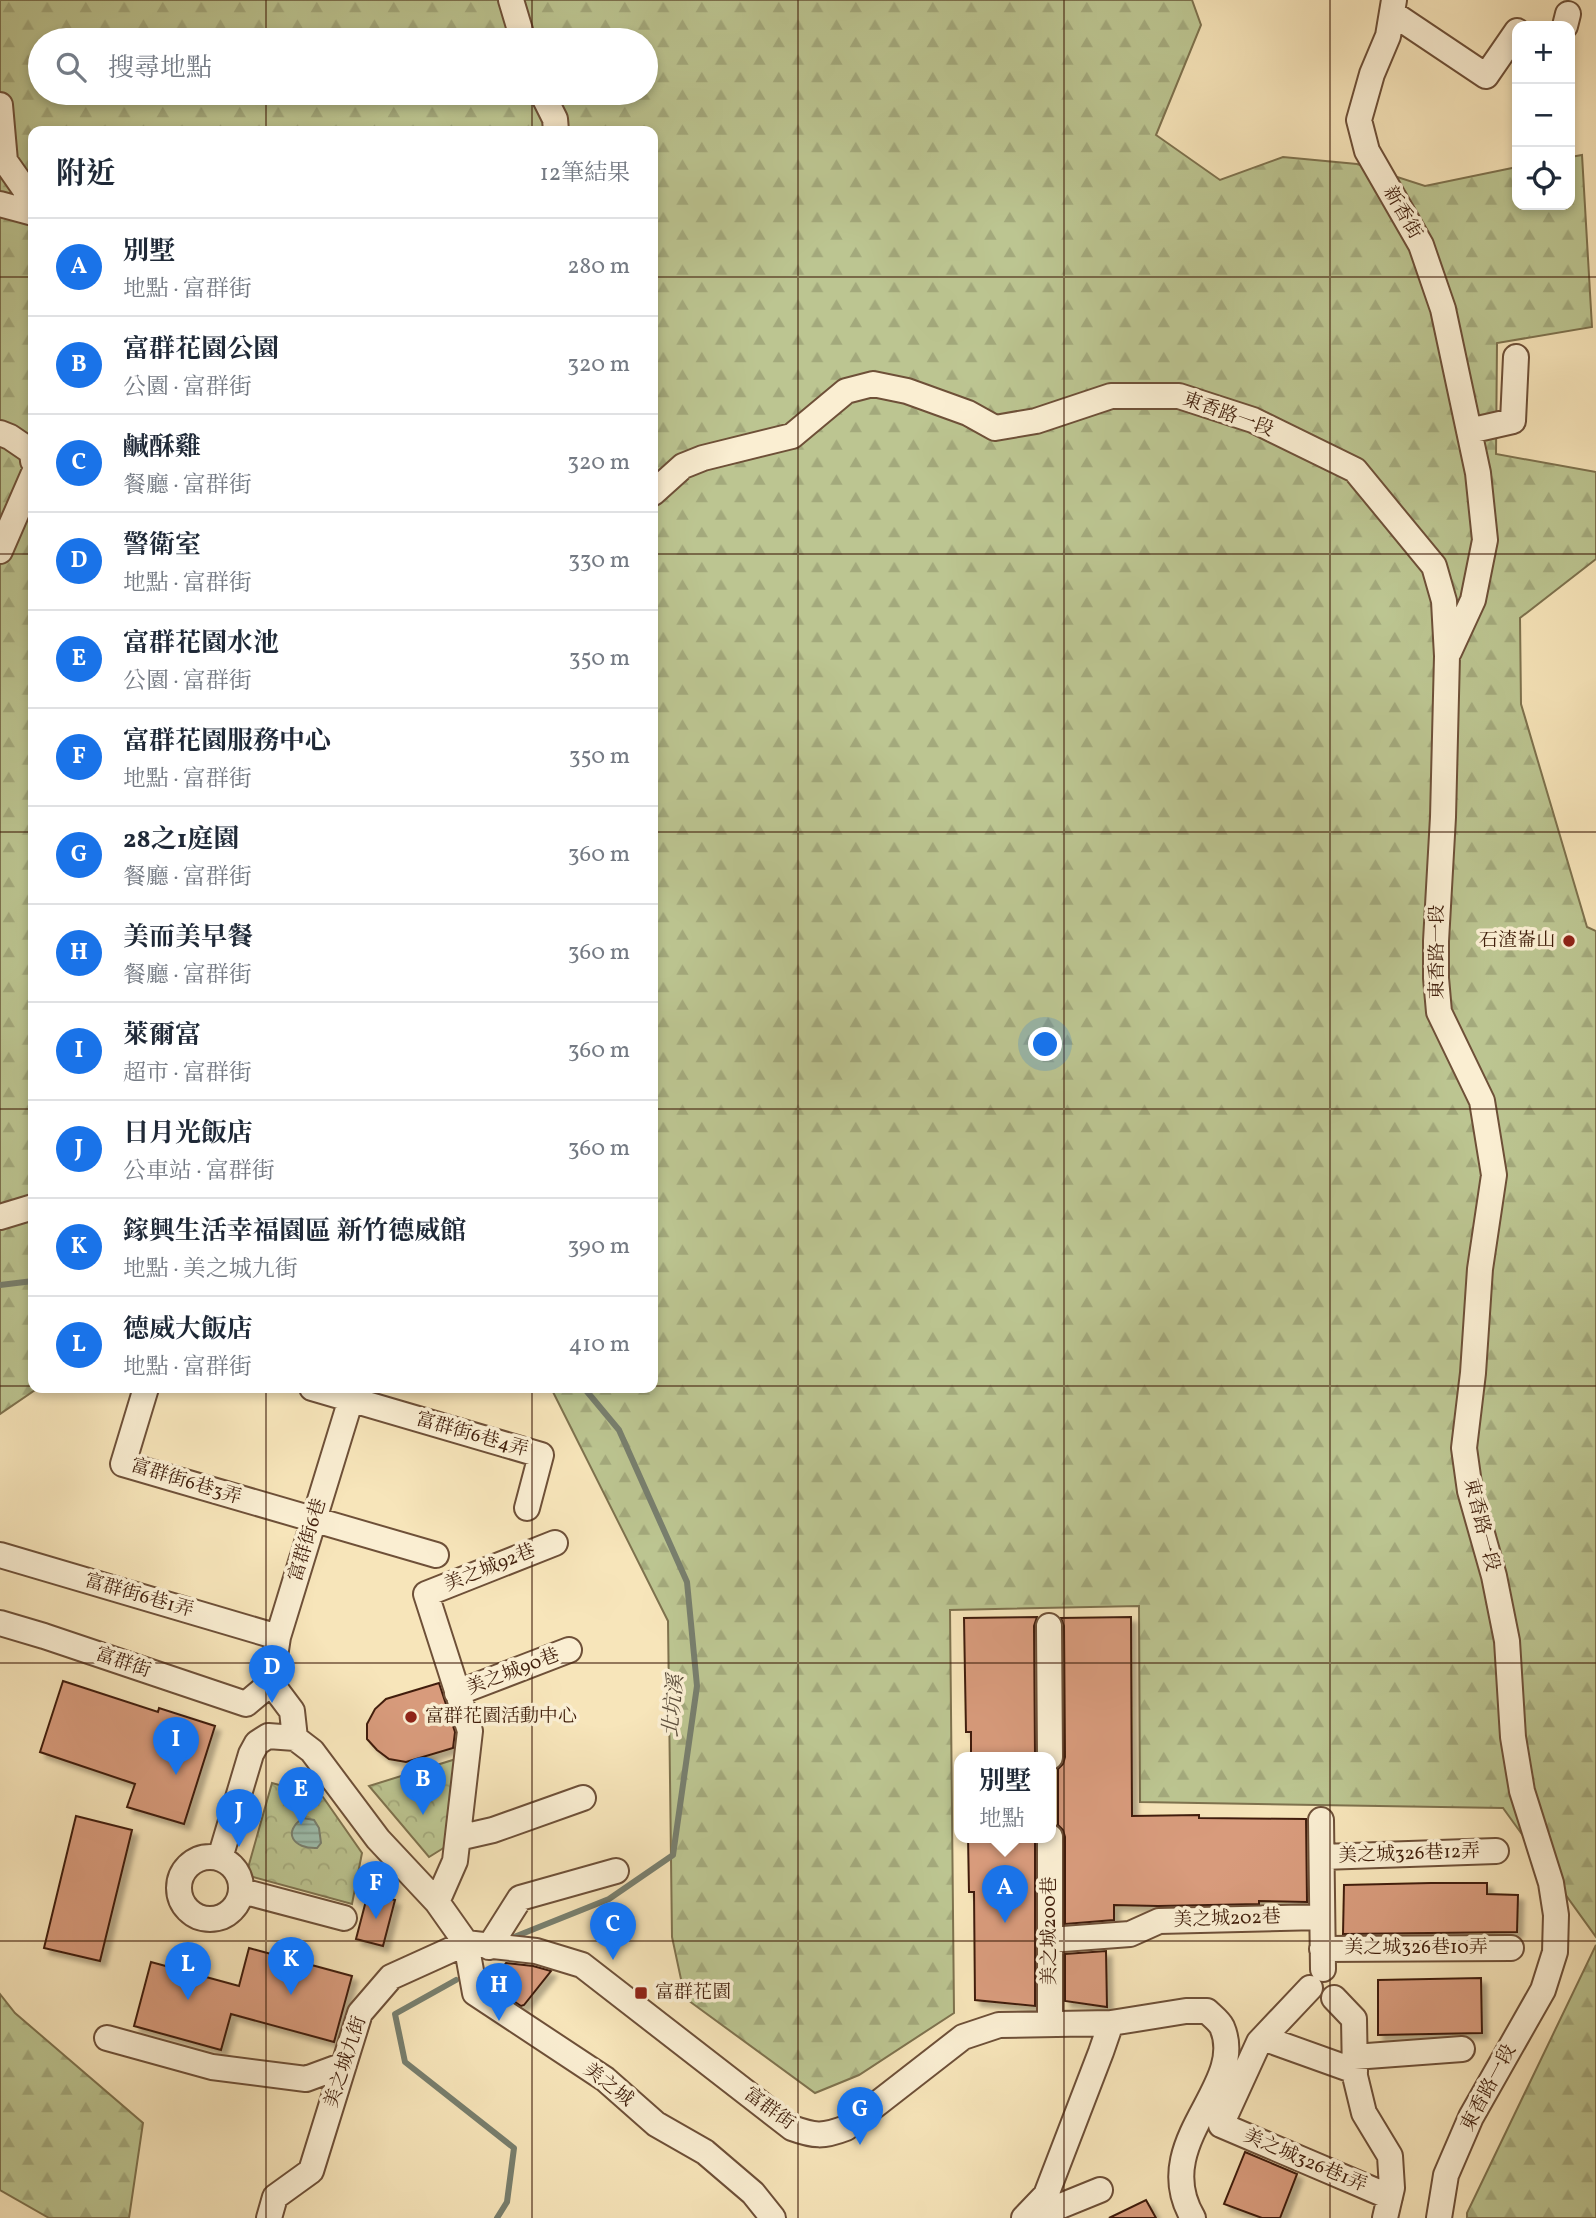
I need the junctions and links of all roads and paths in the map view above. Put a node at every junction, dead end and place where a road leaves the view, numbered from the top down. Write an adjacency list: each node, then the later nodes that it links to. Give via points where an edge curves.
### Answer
1 (511, 0): 3 (street)
2 (1393, 6): 4 (street, via 1486,76); 12 (street, 新香街, via 1388,36 1359,120 1367,152 1421,244 1443,309)
3 (519, 28)
4 (1512, 38)
5 (0, 105): 8 (street, via 5,161)
6 (548, 105): 7 (street)
7 (556, 126)
8 (28, 193)
9 (0, 204): 10 (street)
10 (28, 212)
11 (1516, 357): 12 (street, via 1513,421)
12 (1468, 431): 18 (street, 新香街, via 1485,540 1473,600)
13 (0, 433): 14 (street)
14 (28, 450)
15 (28, 487): 17 (street)
16 (658, 488): 18 (street, 東香路一段, via 683,466 792,436 846,391 873,384 968,413 995,428 1036,421 1111,396 1179,396 1253,420 1355,470 1434,566 1444,601)
17 (0, 551)
18 (1447, 656): 69 (street, 東香路一段, via 1436,978 1439,1012 1482,1101 1494,1175 1480,1269 1464,1448 1507,1641 1513,1737 1522,1791 1551,1883 1556,1916 1555,1952 1543,1990 1471,2117 1446,2175)
19 (28, 1209): 20 (street)
20 (0, 1217)
21 (145, 1393): 25 (street, 富群街6巷3弄, via 123,1464)
22 (330, 1393): 23 (street)
23 (351, 1399): 24 (street, 富群街6巷4弄, via 541,1455); 25 (street, 富群街6巷)
24 (527, 1508)
25 (314, 1520): 28 (street); 31 (street, 富群街6巷)
26 (555, 1543): 34 (street, 美之城92巷, via 426,1594)
27 (0, 1555): 31 (street, 富群街6巷1弄)
28 (436, 1555)
29 (0, 1623): 35 (street, 富群街)
30 (1049, 1626): 38 (street)
31 (278, 1637): 33 (street, 富群街6巷)
32 (569, 1650): 34 (street, 美之城90巷)
33 (271, 1683): 35 (street); 37 (street, via 292,1711)
34 (457, 1693): 41 (street, via 470,1731)
35 (246, 1704): 36 (street)
36 (268, 1736): 37 (street); 45 (street, via 251,1754)
37 (295, 1738): 48 (street, via 312,1751 378,1839)
38 (1050, 1752)
39 (583, 1798): 41 (street)
40 (1321, 1820): 44 (street)
41 (458, 1838): 48 (street, via 455,1861)
42 (1050, 1843): 51 (street, 美之城200巷)
43 (1496, 1851): 44 (street, 美之城326巷12弄)
44 (1322, 1857): 49 (street)
45 (220, 1858): 47 (street, via 237,1871); 47 (street, via 200,1858 184,1870 178,1889 186,1908 203,1918 224,1916 233,1910)
46 (616, 1871): 52 (street, via 520,1898)
47 (242, 1891): 50 (street)
48 (437, 1902): 52 (street)
49 (1322, 1916): 51 (street, 美之城202巷, via 1159,1921 1130,1934); 54 (street)
50 (344, 1918)
51 (1050, 1940): 56 (street, 美之城200巷)
52 (478, 1945): 56 (street, 富群街, via 536,1951 582,1965 792,2128 807,2134 826,2136 846,2128 963,2036 999,2025); 61 (street, 美之城九街, via 391,1977 360,2013); 65 (street, 美之城, via 475,1993 605,2079 656,2124 705,2152 753,2193)
53 (1510, 1948): 54 (street, 美之城326巷10弄)
54 (1318, 1969): 58 (street); 60 (street, via 1339,1976 1341,1988 1334,1998 1353,2019)
55 (1111, 2023): 56 (street, 富群街); 66 (street, via 1046,2195); 68 (street, 富群街, via 1207,2011 1222,2025 1224,2069 1180,2164 1184,2197)
56 (1050, 2024)
57 (107, 2038): 61 (street, via 212,2067 306,2079)
58 (1263, 2038): 60 (street); 63 (street, 美之城326巷1弄, via 1221,2125)
59 (1462, 2049): 60 (street)
60 (1355, 2064): 63 (street, via 1364,2113 1391,2156)
61 (344, 2065): 64 (street, 美之城九街, via 311,2171 275,2197)
62 (1100, 2190): 67 (street)
63 (1387, 2208)
64 (269, 2218)
65 (772, 2218)
66 (1024, 2218)
67 (1031, 2218)
68 (1193, 2218)
69 (1439, 2218)

